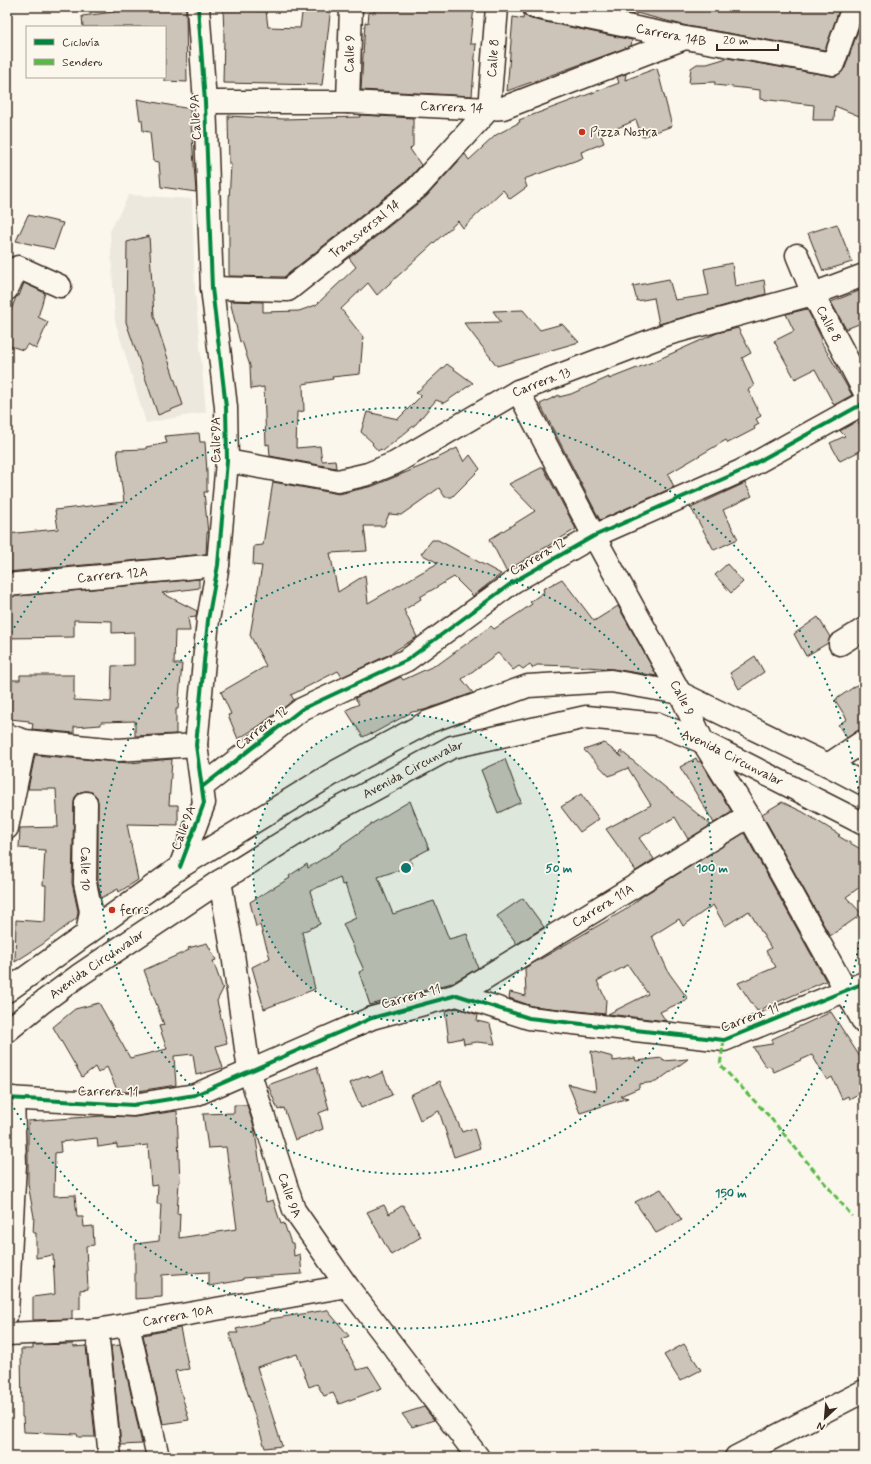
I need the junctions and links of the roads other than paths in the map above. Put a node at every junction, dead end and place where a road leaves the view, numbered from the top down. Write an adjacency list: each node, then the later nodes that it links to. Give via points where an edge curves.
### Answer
1 (198, 7): 7 (street, Calle 9A)
2 (351, 7): 8 (street, Calle 9)
3 (498, 7): 9 (street, Calle 8)
4 (534, 7): 6 (street, Carrera 14B)
5 (853, 7): 6 (street, Carrera 14B, via 833,64)
6 (685, 38): 9 (street, Carrera 14, via 503,108)
7 (205, 102): 8 (street, Carrera 14); 13 (street, Calle 9A)
8 (348, 102): 9 (street, Carrera 14)
9 (489, 109): 13 (street, Transversal 14, via 418,187 288,290)
10 (797, 255): 15 (street, Calle 8)
11 (864, 275): 15 (street, Carrera 13)
12 (60, 286): 14 (street, via 18,267)
13 (212, 288): 19 (street, Calle 9A, via 226,407)
14 (7, 289)
15 (813, 294): 16 (street, Carrera 13, via 668,334); 17 (street, Calle 8)
16 (518, 391): 19 (street, Carrera 13, via 395,463 368,474 338,481); 20 (street, Calle 9)
17 (864, 391)
18 (864, 403): 20 (street, Carrera 12, via 741,471)
19 (227, 461): 21 (street, Calle 9A)
20 (594, 536): 25 (street, Calle 9); 32 (street, Carrera 12, via 513,582 407,660 302,709)
21 (218, 565): 22 (street, Carrera 12A); 29 (street, Calle 9A, via 208,620)
22 (7, 586)
23 (864, 629): 24 (street)
24 (840, 644)
25 (680, 693): 28 (street, Calle 9); 30 (street); 37 (street, via 611,681 528,686 428,722 337,771)
26 (16, 738): 29 (street, via 118,750); 36 (street)
27 (864, 741): 30 (street)
28 (703, 742): 34 (street, Calle 9); 35 (street, Avenida Circunvalar); 38 (street, Avenida Circunvalar, via 658,724 586,717 452,747 320,819)
29 (196, 745): 32 (street, Calle 9A)
30 (828, 765): 31 (street)
31 (864, 784)
32 (202, 788): 37 (street, Calle 9A, via 204,803)
33 (86, 803): 39 (street, Calle 10, via 85,883 91,911)
34 (749, 816): 40 (street, Calle 9); 42 (street, Carrera 11A)
35 (864, 824)
36 (7, 828)
37 (180, 868): 39 (street)
38 (220, 881): 44 (street, Avenida Circunvalar, via 78,976); 45 (street, Calle 9A)
39 (87, 934): 41 (street)
40 (855, 987): 42 (street, Carrera 11, via 724,1040 529,1018); 43 (street, Calle 9)
41 (7, 991)
42 (457, 995): 45 (street, Carrera 11, via 372,1018)
43 (864, 1023)
44 (7, 1031)
45 (249, 1071): 46 (street, Carrera 11, via 195,1095 132,1105); 47 (street, Calle 9A, via 294,1210)
46 (10, 1098): 48 (street, via 15,1164)
47 (347, 1286): 49 (street, Carrera 10A); 55 (street, Calle 9A)
48 (7, 1313)
49 (128, 1325): 50 (street, Carrera 10A); 54 (street)
50 (97, 1330): 51 (street, Carrera 10A); 53 (street)
51 (7, 1334)
52 (864, 1391): 56 (street)
53 (110, 1457)
54 (158, 1457)
55 (478, 1457)
56 (736, 1457)

